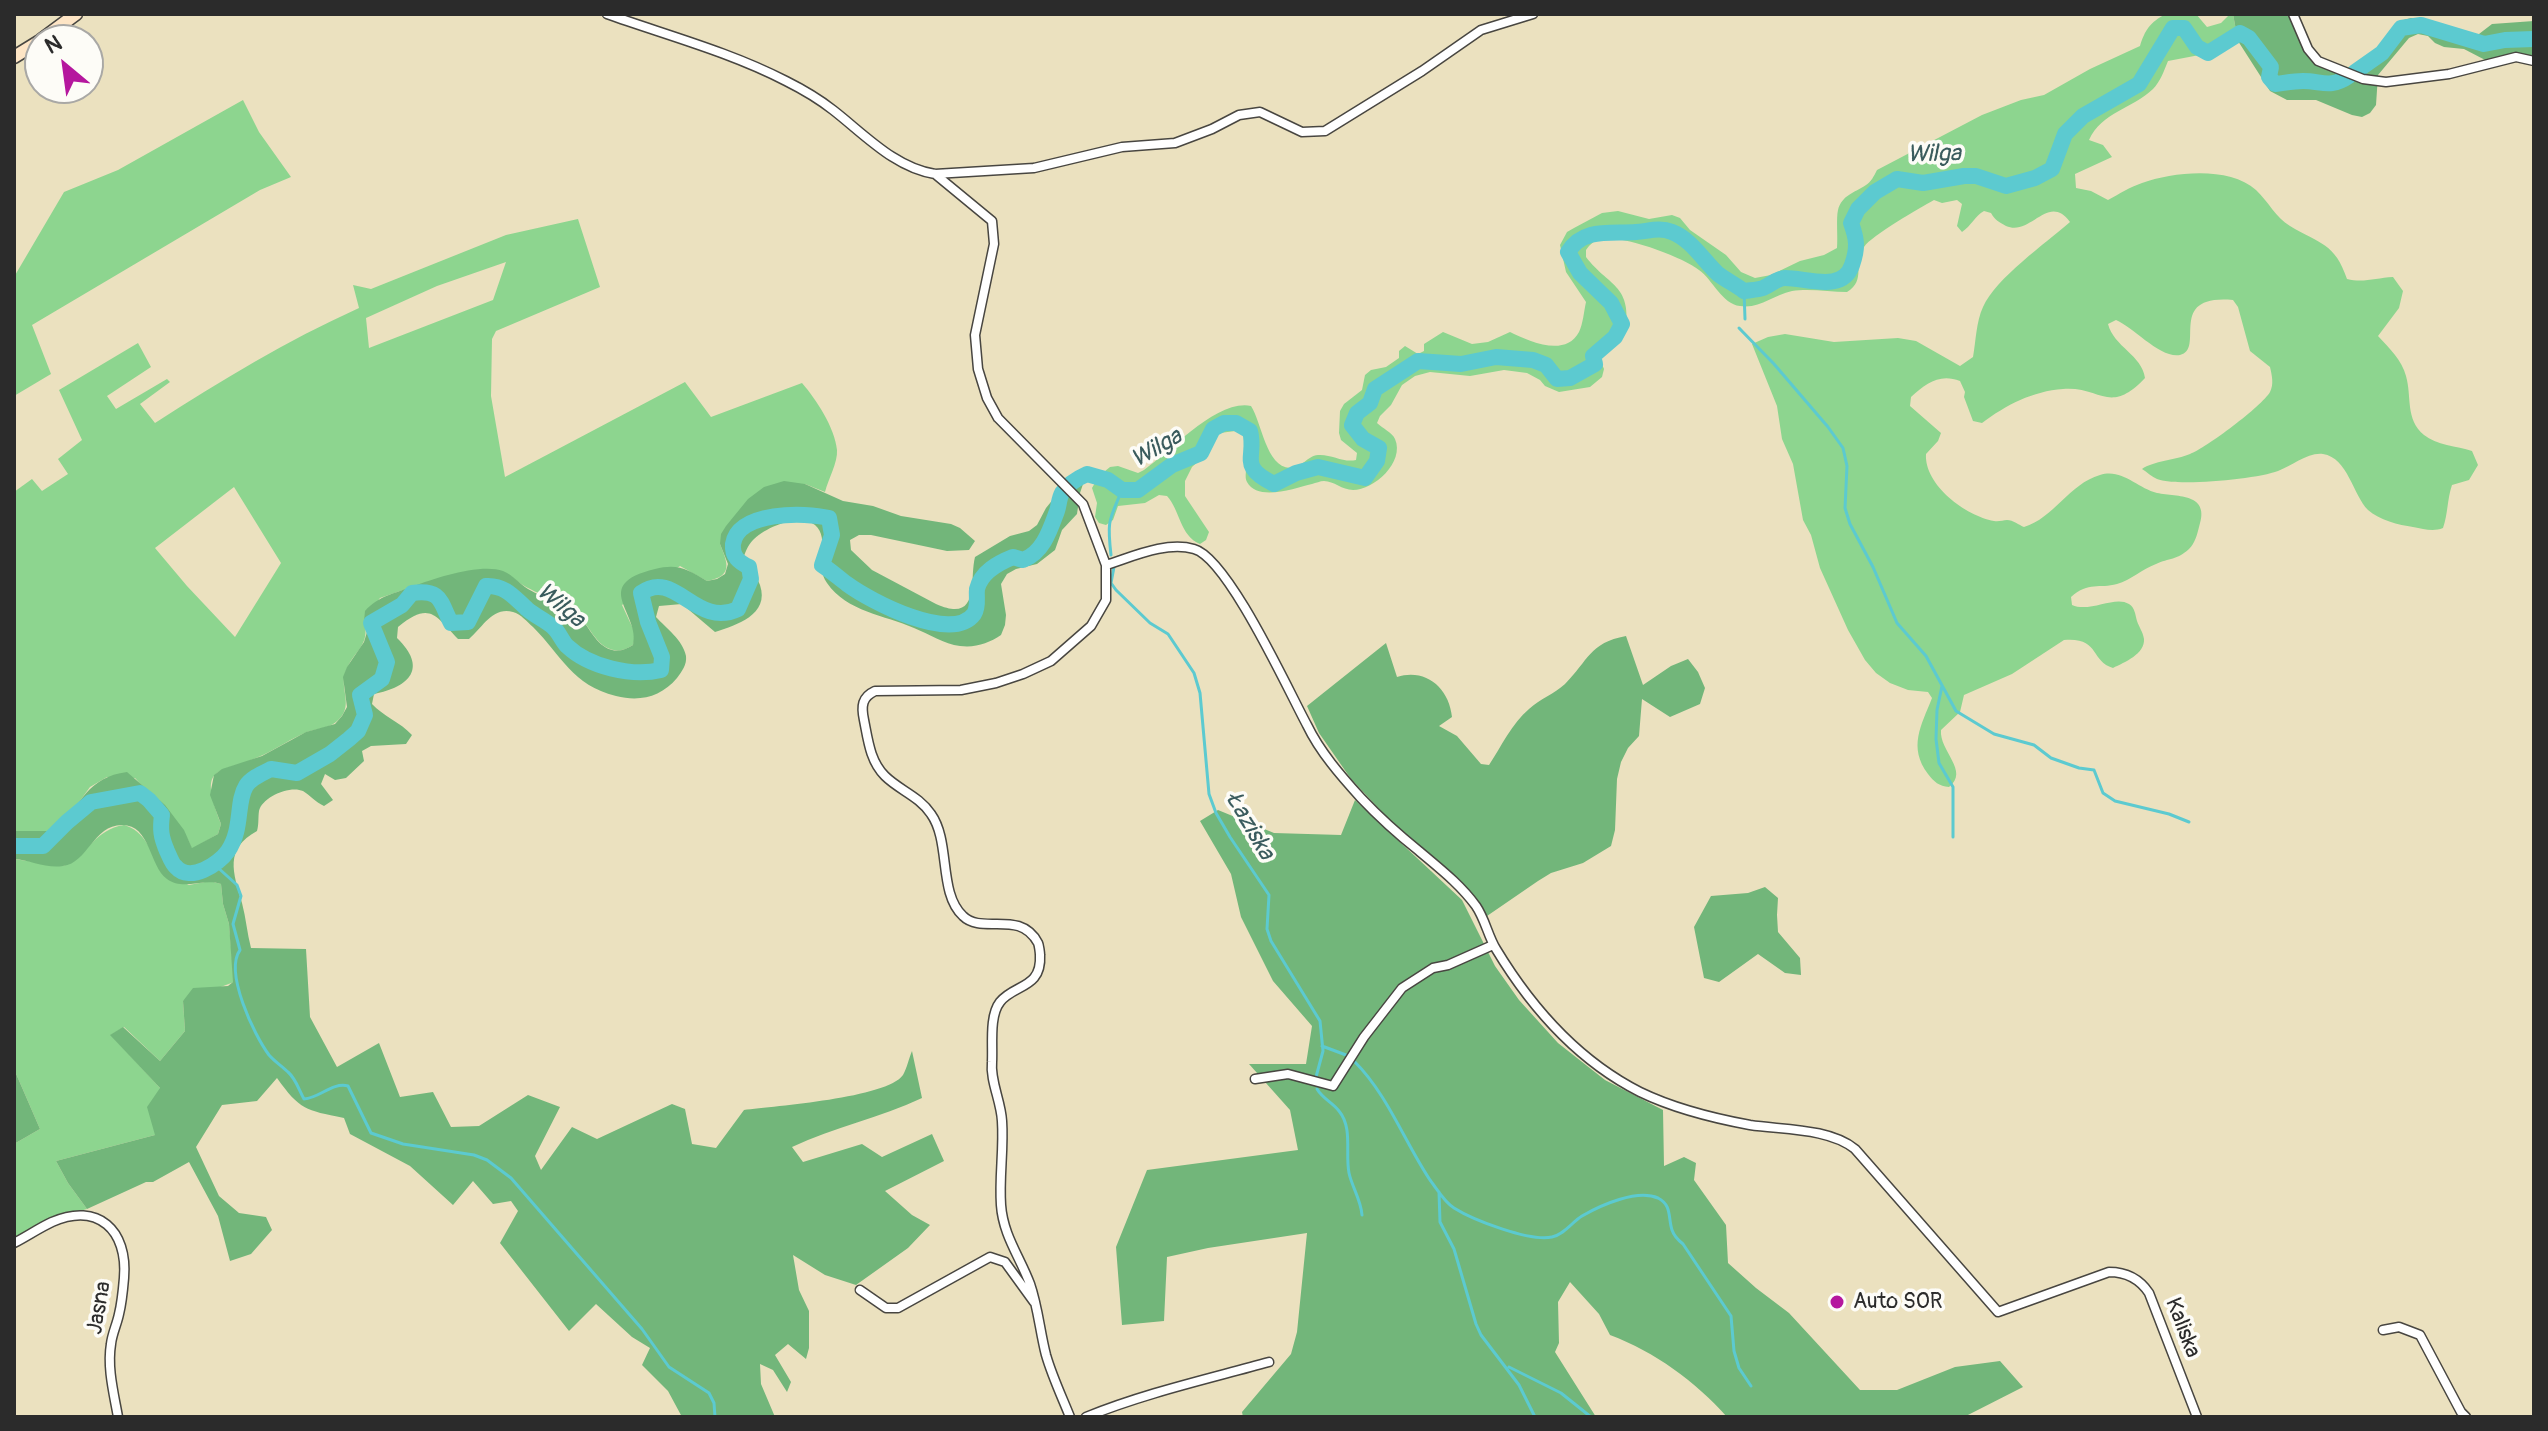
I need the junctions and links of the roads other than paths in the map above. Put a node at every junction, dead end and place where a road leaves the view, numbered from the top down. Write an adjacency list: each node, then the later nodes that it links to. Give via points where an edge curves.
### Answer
1 (607, 14): 5 (street, via 785,80 901,164)
2 (1533, 14): 5 (street, via 1481,30 1325,131 1302,132 1260,112 1250,113 1175,143 1122,147 1034,168)
3 (2293, 14): 4 (street, via 2318,61 2356,77 2386,82 2449,74 2516,57)
4 (2534, 61)
5 (935, 174): 6 (street, via 992,221 994,244 975,335 987,398 998,418 1083,504)
6 (1106, 565): 7 (street, via 1164,549 1205,554 1237,597 1320,747 1383,819 1464,892 1477,907); 11 (street, via 1106,600 1100,613 1051,661 996,683 961,690 875,691 863,701 875,764 932,815 953,902 963,917 975,923 1010,923 1039,944 1034,979 1000,1002 991,1069 1002,1121 1001,1206 1006,1233)
7 (1493, 945): 8 (street, via 1433,968 1402,988 1333,1086 1288,1074); 17 (street, Kaliska, via 1520,987 1564,1037 1609,1075 1694,1113 1846,1142 1998,1312 2114,1272 2137,1280 2149,1293)
8 (1255, 1079)
9 (14, 1243): 14 (street, Jasna, via 53,1221 76,1216 99,1218 111,1228 123,1254 124,1274 111,1345)
10 (860, 1290): 11 (street, via 886,1308 898,1308 990,1257 1005,1262)
11 (1035, 1303): 15 (street, via 1047,1359)
12 (2383, 1330): 18 (street, via 2399,1327 2420,1335)
13 (1269, 1362): 16 (street)
14 (118, 1417)
15 (1070, 1417)
16 (1086, 1417)
17 (2197, 1417)
18 (2466, 1417)

